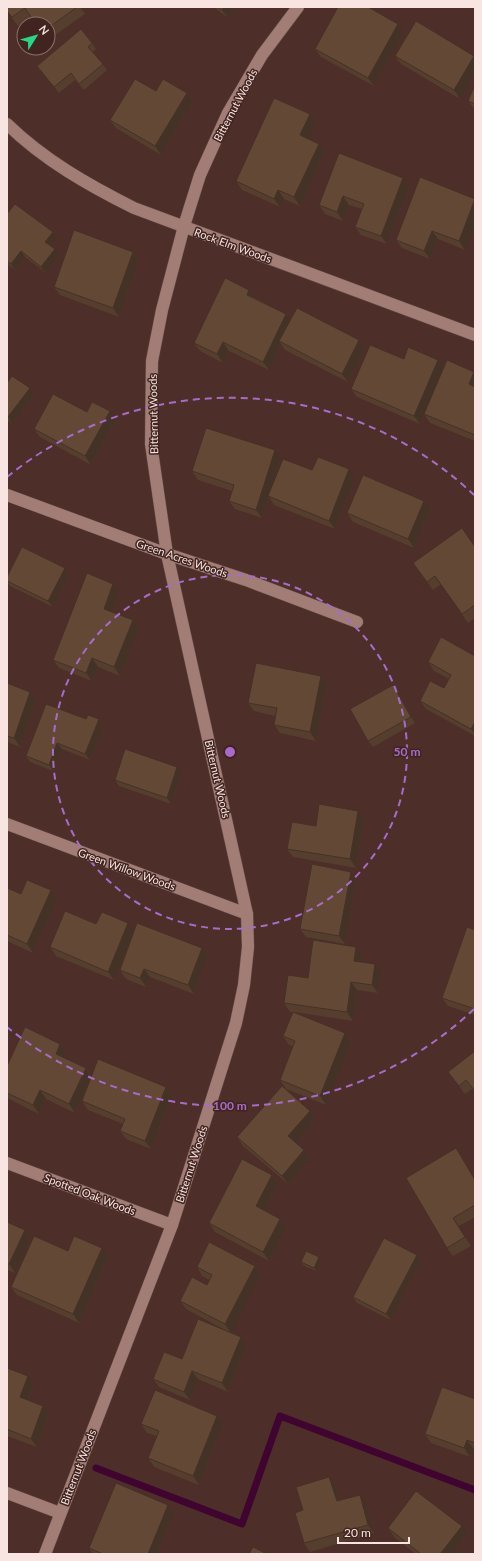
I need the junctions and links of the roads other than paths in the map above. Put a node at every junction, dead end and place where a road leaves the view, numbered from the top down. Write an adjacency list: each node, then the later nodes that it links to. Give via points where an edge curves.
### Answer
1 (298, 7): 3 (street, Bitternut Woods, via 262,55 228,114 200,175)
2 (7, 124): 3 (street, Rock Elm Woods, via 57,165 94,188 134,208)
3 (184, 226): 4 (street, Rock Elm Woods); 6 (street, Bitternut Woods, via 162,310 152,361 151,444)
4 (475, 335)
5 (7, 495): 6 (street, Green Acres Woods)
6 (167, 554): 7 (street, Green Acres Woods, via 246,580); 9 (street, Bitternut Woods)
7 (358, 622)
8 (7, 824): 9 (street, Green Willow Woods)
9 (248, 914): 11 (street, Bitternut Woods, via 244,985 236,1023)
10 (7, 1163): 11 (street, Spotted Oak Woods)
11 (172, 1225): 13 (street, Bitternut Woods)
12 (7, 1493): 13 (street)
13 (60, 1513): 14 (street, Bitternut Woods)
14 (45, 1554)

